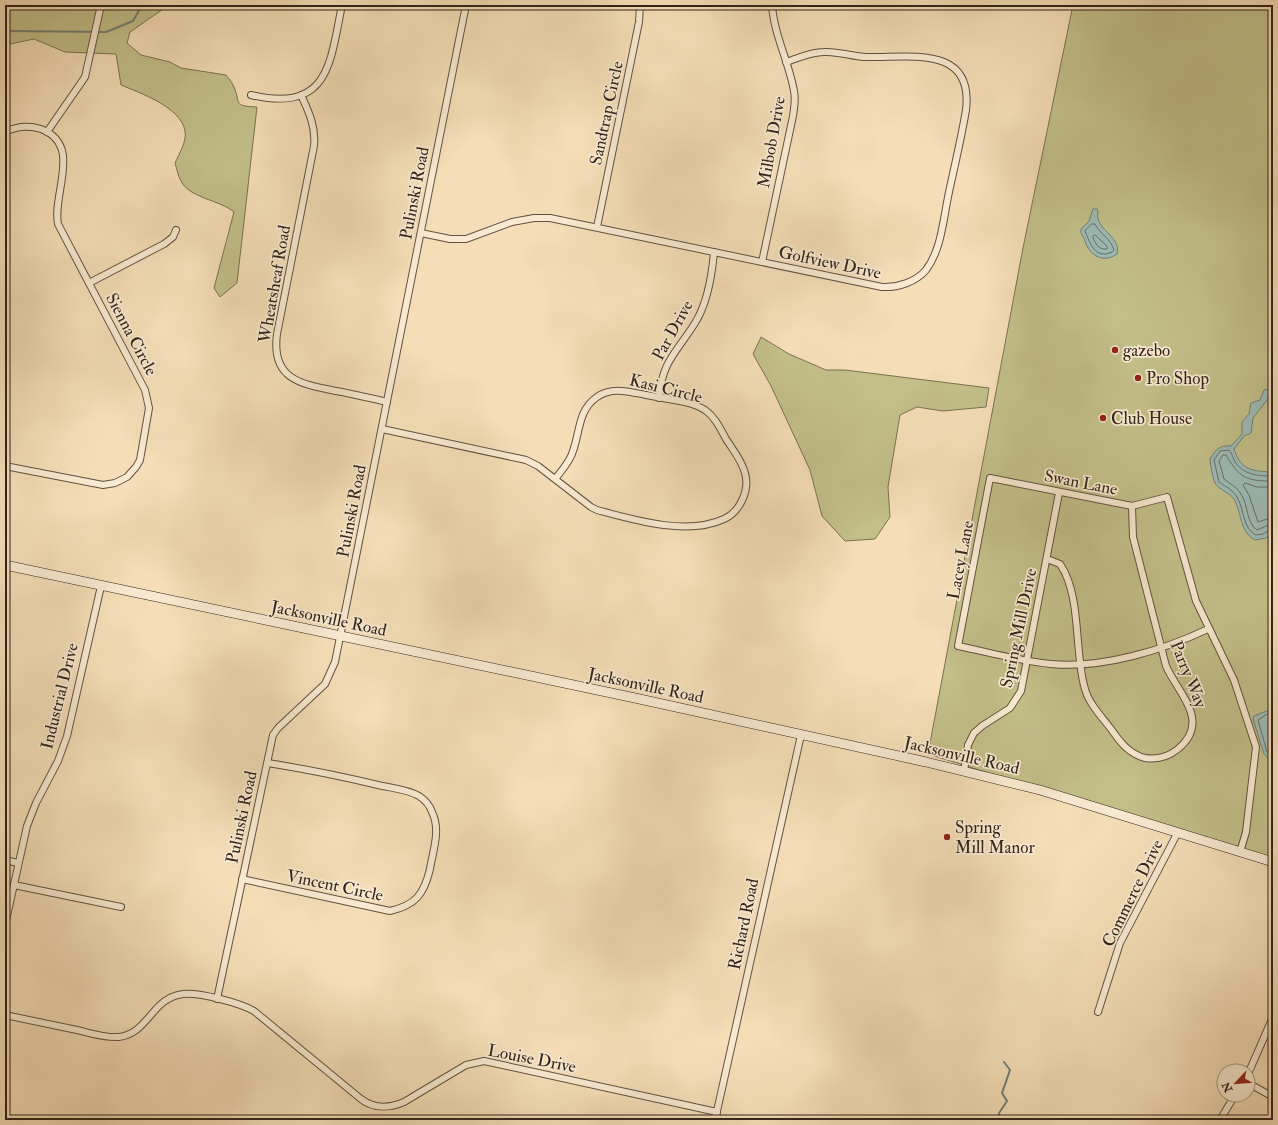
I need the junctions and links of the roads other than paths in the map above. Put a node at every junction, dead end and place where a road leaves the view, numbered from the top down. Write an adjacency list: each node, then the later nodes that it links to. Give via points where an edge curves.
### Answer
1 (101, 5): 10 (street, via 85,77)
2 (342, 5): 8 (street, via 329,67 320,81)
3 (466, 5): 13 (street, Pulinski Road)
4 (640, 5): 11 (street, Sandtrap Circle, via 639,22)
5 (772, 5): 6 (street, Milbob Drive, via 776,30)
6 (786, 62): 15 (street, Milbob Drive, via 794,92 793,116); 15 (street, Golfview Drive, via 823,52 866,57 928,56 944,62 960,76 967,98 966,110 937,251 921,274 903,285 882,287)
7 (251, 95): 8 (street, via 278,100)
8 (301, 95): 18 (street, Wheatsheaf Road, via 313,122 315,136 275,346 278,360 290,377 303,384)
9 (5, 132): 10 (street, via 24,126)
10 (47, 132): 16 (street, Sienna Circle, via 59,146 64,162 56,207 58,224)
11 (597, 227): 13 (street, Golfview Drive, via 550,218 534,218 512,222 466,239 450,239); 14 (street, Golfview Drive)
12 (176, 230): 16 (street, via 173,237 164,244)
13 (421, 233): 18 (street, Pulinski Road)
14 (714, 252): 15 (street, Golfview Drive); 17 (street, Par Drive, via 700,312 668,362)
15 (762, 262)
16 (89, 283): 20 (street, Sienna Circle, via 147,396 149,408 140,460 127,477 103,485)
17 (659, 398): 22 (street, Kasi Circle, via 625,391 614,391 597,397 584,411 573,451); 22 (street, Kasi Circle, via 700,408 711,415 718,424 746,476 744,496 733,513 723,520 676,527 597,510)
18 (387, 402): 19 (street, Pulinski Road)
19 (382, 429): 22 (street, Kasi Circle, via 526,460); 29 (street, Pulinski Road)
20 (5, 467)
21 (990, 478): 23 (street, Swan Lane); 31 (street, Lacey Lane, via 958,646)
22 (555, 479)
23 (1059, 493): 24 (street, Swan Lane); 25 (street, Spring Mill Drive)
24 (1132, 506): 28 (street, Swan Lane, via 1167,497 1191,584); 30 (street, Parry Way, via 1133,537)
25 (1047, 559): 31 (street, Spring Mill Drive); 32 (street, Parry Way, via 1060,564 1066,577 1076,617)
26 (5, 565): 27 (main road, Jacksonville Road)
27 (101, 586): 29 (main road, Jacksonville Road); 39 (street, Industrial Drive, via 67,736 58,761 29,820)
28 (1208, 629): 30 (street); 37 (street, via 1234,680 1256,747 1246,832)
29 (340, 637): 33 (main road, Jacksonville Road); 34 (street, Pulinski Road, via 329,678 320,690 278,728 273,735)
30 (1162, 647): 32 (street, via 1115,659); 32 (street, Parry Way, via 1170,674 1186,698 1192,716 1192,726 1186,740 1174,752 1163,758 1140,756 1124,746 1088,697)
31 (1028, 660): 32 (street, via 1052,664); 35 (street, Spring Mill Drive, via 1021,691 1016,700 1010,708 974,733 968,744)
32 (1081, 664)
33 (801, 735): 35 (main road, Jacksonville Road); 53 (street, Richard Road)
34 (268, 763): 41 (street, Pulinski Road); 41 (street, Vincent Circle, via 406,791 420,797 432,811 437,826 426,884 411,903 390,911)
35 (964, 771): 36 (main road, Jacksonville Road, via 1020,784)
36 (1178, 832): 37 (main road, Jacksonville Road); 46 (street, Commerce Drive, via 1120,943)
37 (1240, 852): 40 (main road, Jacksonville Road)
38 (5, 860): 39 (street)
39 (18, 862): 42 (street, Industrial Drive)
40 (1273, 862)
41 (242, 879): 45 (street, Pulinski Road)
42 (14, 885): 43 (street); 44 (street, Industrial Drive)
43 (121, 907)
44 (5, 925)
45 (216, 999): 47 (street, Louise Drive, via 185,994 170,998 158,1007 139,1029 117,1037); 53 (street, Louise Drive, via 254,1011 361,1099 379,1106 404,1102 466,1065 484,1061)
46 (1098, 1012)
47 (5, 1015)
48 (1273, 1017): 49 (street)
49 (1253, 1063)
50 (1256, 1087): 51 (street)
51 (1273, 1097)
52 (1231, 1103): 55 (street)
53 (717, 1112): 54 (street, Richard Road)
54 (715, 1120)
55 (1220, 1120)

